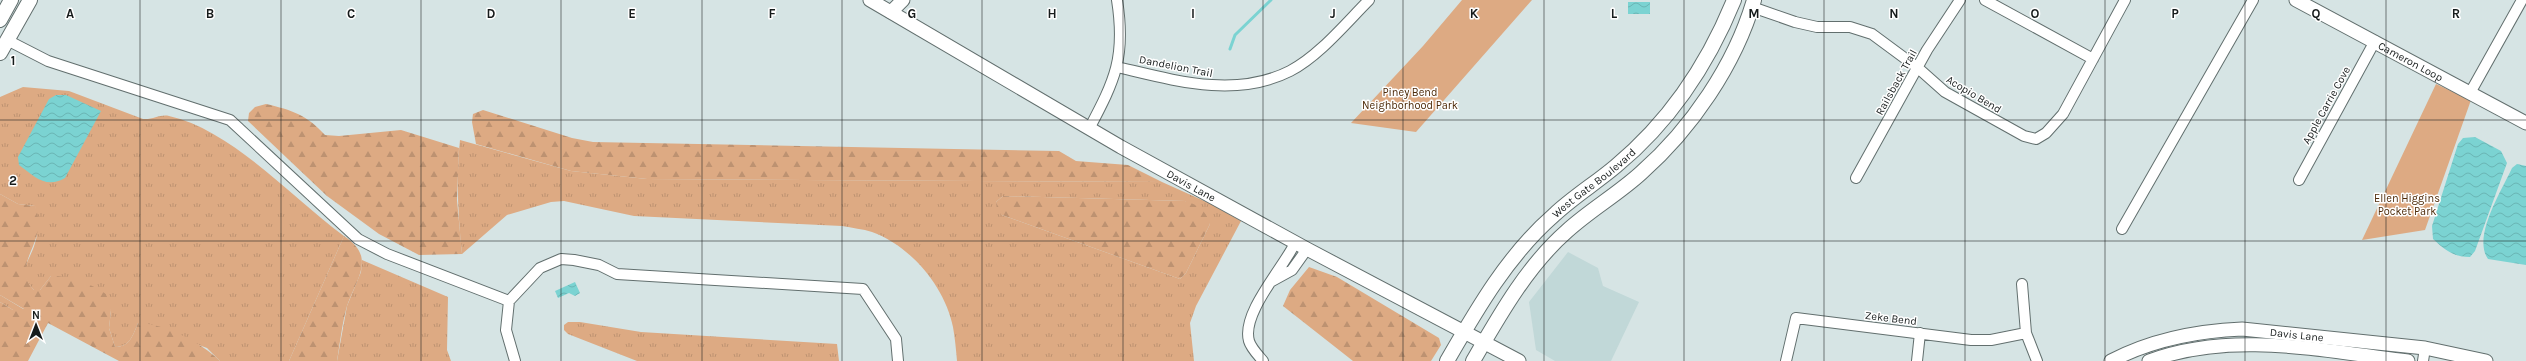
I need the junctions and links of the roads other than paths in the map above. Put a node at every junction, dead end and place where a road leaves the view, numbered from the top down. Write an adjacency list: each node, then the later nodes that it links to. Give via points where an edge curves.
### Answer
1 (11, 0): 15 (main road)
2 (30, 0): 16 (main road)
3 (870, 0): 14 (street, Davis Lane)
4 (902, 0): 14 (street)
5 (1117, 0): 20 (street, via 1120,38)
6 (1369, 0): 20 (street, Dandelion Trail, via 1328,41 1291,70 1272,78 1236,86 1208,86)
7 (1960, 0): 21 (street, Railsback Trail)
8 (1985, 0): 19 (street)
9 (2125, 0): 19 (street, Acopio Bend)
10 (2253, 0): 28 (street)
11 (2296, 0): 17 (street, Cameron Loop)
12 (2522, 0): 23 (street)
13 (1744, 2): 21 (street, Acopio Bend, via 1813,26 1861,29 1883,41); 22 (main road, West Gate Boulevard, via 1736,44); 22 (main road, via 1736,7 1737,17 1723,56); 34 (main road, West Gate Boulevard, via 1696,77 1646,139 1554,215 1520,250 1492,285)
14 (891, 12): 25 (street, Davis Lane)
15 (0, 20)
16 (7, 40): 18 (main road); 33 (street, via 48,61 230,120 358,239 387,254)
17 (2374, 41): 23 (street, Cameron Loop); 27 (street, Apple Carrie Cove)
18 (0, 53)
19 (2093, 59): 21 (street, Acopio Bend, via 2063,114 2046,133 2036,139 2024,136 1945,92)
20 (1117, 66): 25 (street, via 1110,90)
21 (1918, 68): 26 (street, Railsback Trail)
22 (1719, 76): 37 (main road, West Gate Boulevard, via 1675,138 1641,173 1566,232 1544,255 1512,296)
23 (2470, 93): 24 (street, Cameron Loop)
24 (2526, 123)
25 (1089, 129): 29 (street, Davis Lane)
26 (1856, 178)
27 (2299, 180)
28 (2122, 228)
29 (1295, 243): 30 (street, Davis Lane); 31 (street)
30 (1307, 249): 31 (street, via 1292,270); 34 (street, Davis Lane)
31 (1272, 281): 41 (street, via 1253,314 1248,332 1250,346)
32 (2022, 284): 36 (street)
33 (509, 301): 39 (street, via 506,330); 40 (street, via 540,268 561,260 599,265 617,274 863,289 896,339)
34 (1464, 331): 37 (street, Davis Lane); 42 (main road, West Gate Boulevard)
35 (1920, 333): 36 (street, Zeke Bend, via 1990,340); 45 (street, Zeke Bend, via 1796,318); 46 (street)
36 (2026, 333): 47 (street)
37 (1484, 342): 43 (main road, West Gate Boulevard); 44 (street, Davis Lane)
38 (2424, 348): 48 (street, Davis Lane, via 2234,329 2179,336 2148,345); 51 (street); 52 (street, Davis Lane)
39 (515, 361)
40 (898, 361)
41 (1263, 361)
42 (1447, 361)
43 (1473, 361)
44 (1519, 361)
45 (1786, 361)
46 (1917, 361)
47 (2038, 361)
48 (2110, 361)
49 (2149, 361): 50 (street, Davis Lane, via 2186,350 2244,344)
50 (2408, 361)
51 (2423, 361)
52 (2486, 361)

